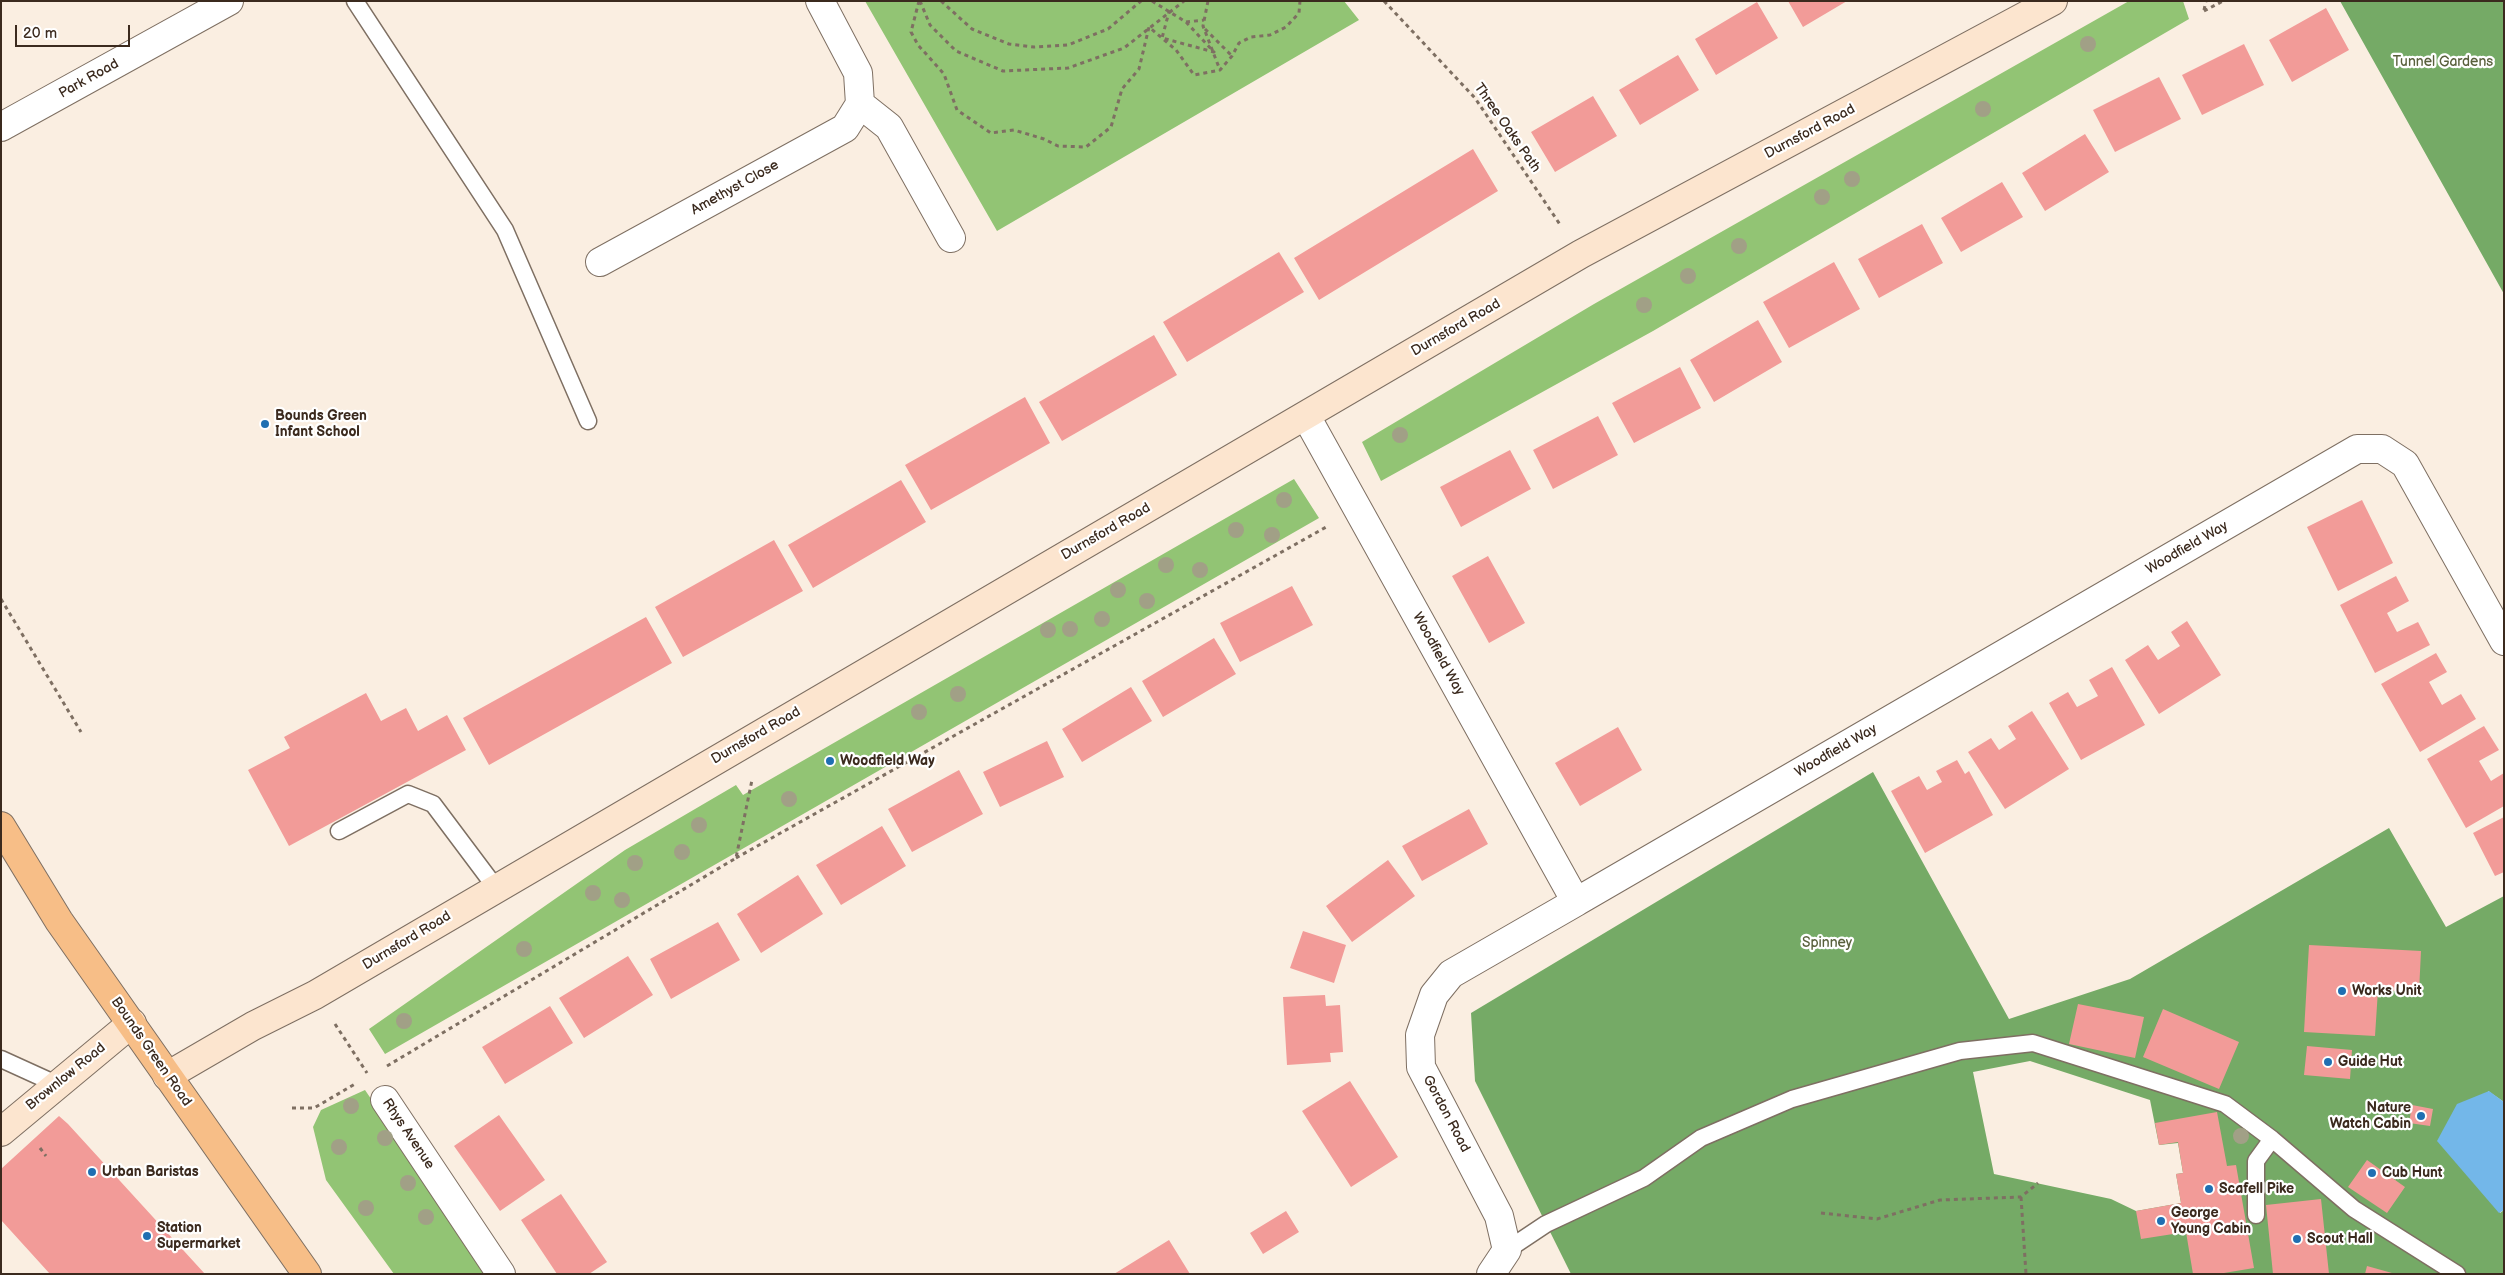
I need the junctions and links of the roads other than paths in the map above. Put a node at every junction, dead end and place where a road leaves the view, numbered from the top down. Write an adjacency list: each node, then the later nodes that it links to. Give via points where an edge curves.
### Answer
1 (229, 1): 6 (street, Park Road)
2 (355, 1): 10 (lane, via 505,230)
3 (820, 1): 5 (street, via 858,73)
4 (2053, 1): 9 (main road, Durnsford Road, via 1581,254)
5 (860, 104): 7 (street, via 889,127); 8 (street, Amethyst Close, via 845,128)
6 (1, 127)
7 (951, 238)
8 (600, 262)
9 (1306, 416): 14 (main road, Durnsford Road); 15 (street, Woodfield Way)
10 (588, 421)
11 (2504, 641): 15 (street, Woodfield Way, via 2405,464 2382,449 2357,449)
12 (1, 826): 16 (main road, Bounds Green Road, via 59,921)
13 (339, 831): 14 (lane, via 408,794 432,804)
14 (496, 888): 18 (main road, Durnsford Road, via 315,995 253,1026)
15 (1576, 902): 24 (street, Gordon Road, via 1451,974 1434,995 1420,1035 1421,1067 1499,1216)
16 (132, 1023): 18 (main road, Bounds Green Road); 19 (main road, Brownlow Road)
17 (1, 1059): 19 (lane)
18 (167, 1076): 25 (main road, Bounds Green Road)
19 (56, 1084): 21 (main road, Brownlow Road)
20 (385, 1100): 26 (street, Rhys Avenue)
21 (1, 1132)
22 (2272, 1139): 23 (lane, via 2256,1161); 24 (lane, via 2225,1104 2033,1043 1960,1051 1803,1095 1701,1138 1644,1178 1546,1224); 28 (lane, via 2354,1209)
23 (2256, 1214)
24 (1507, 1250): 27 (street)
25 (307, 1274)
26 (501, 1274)
27 (1491, 1274)
28 (2457, 1274)

